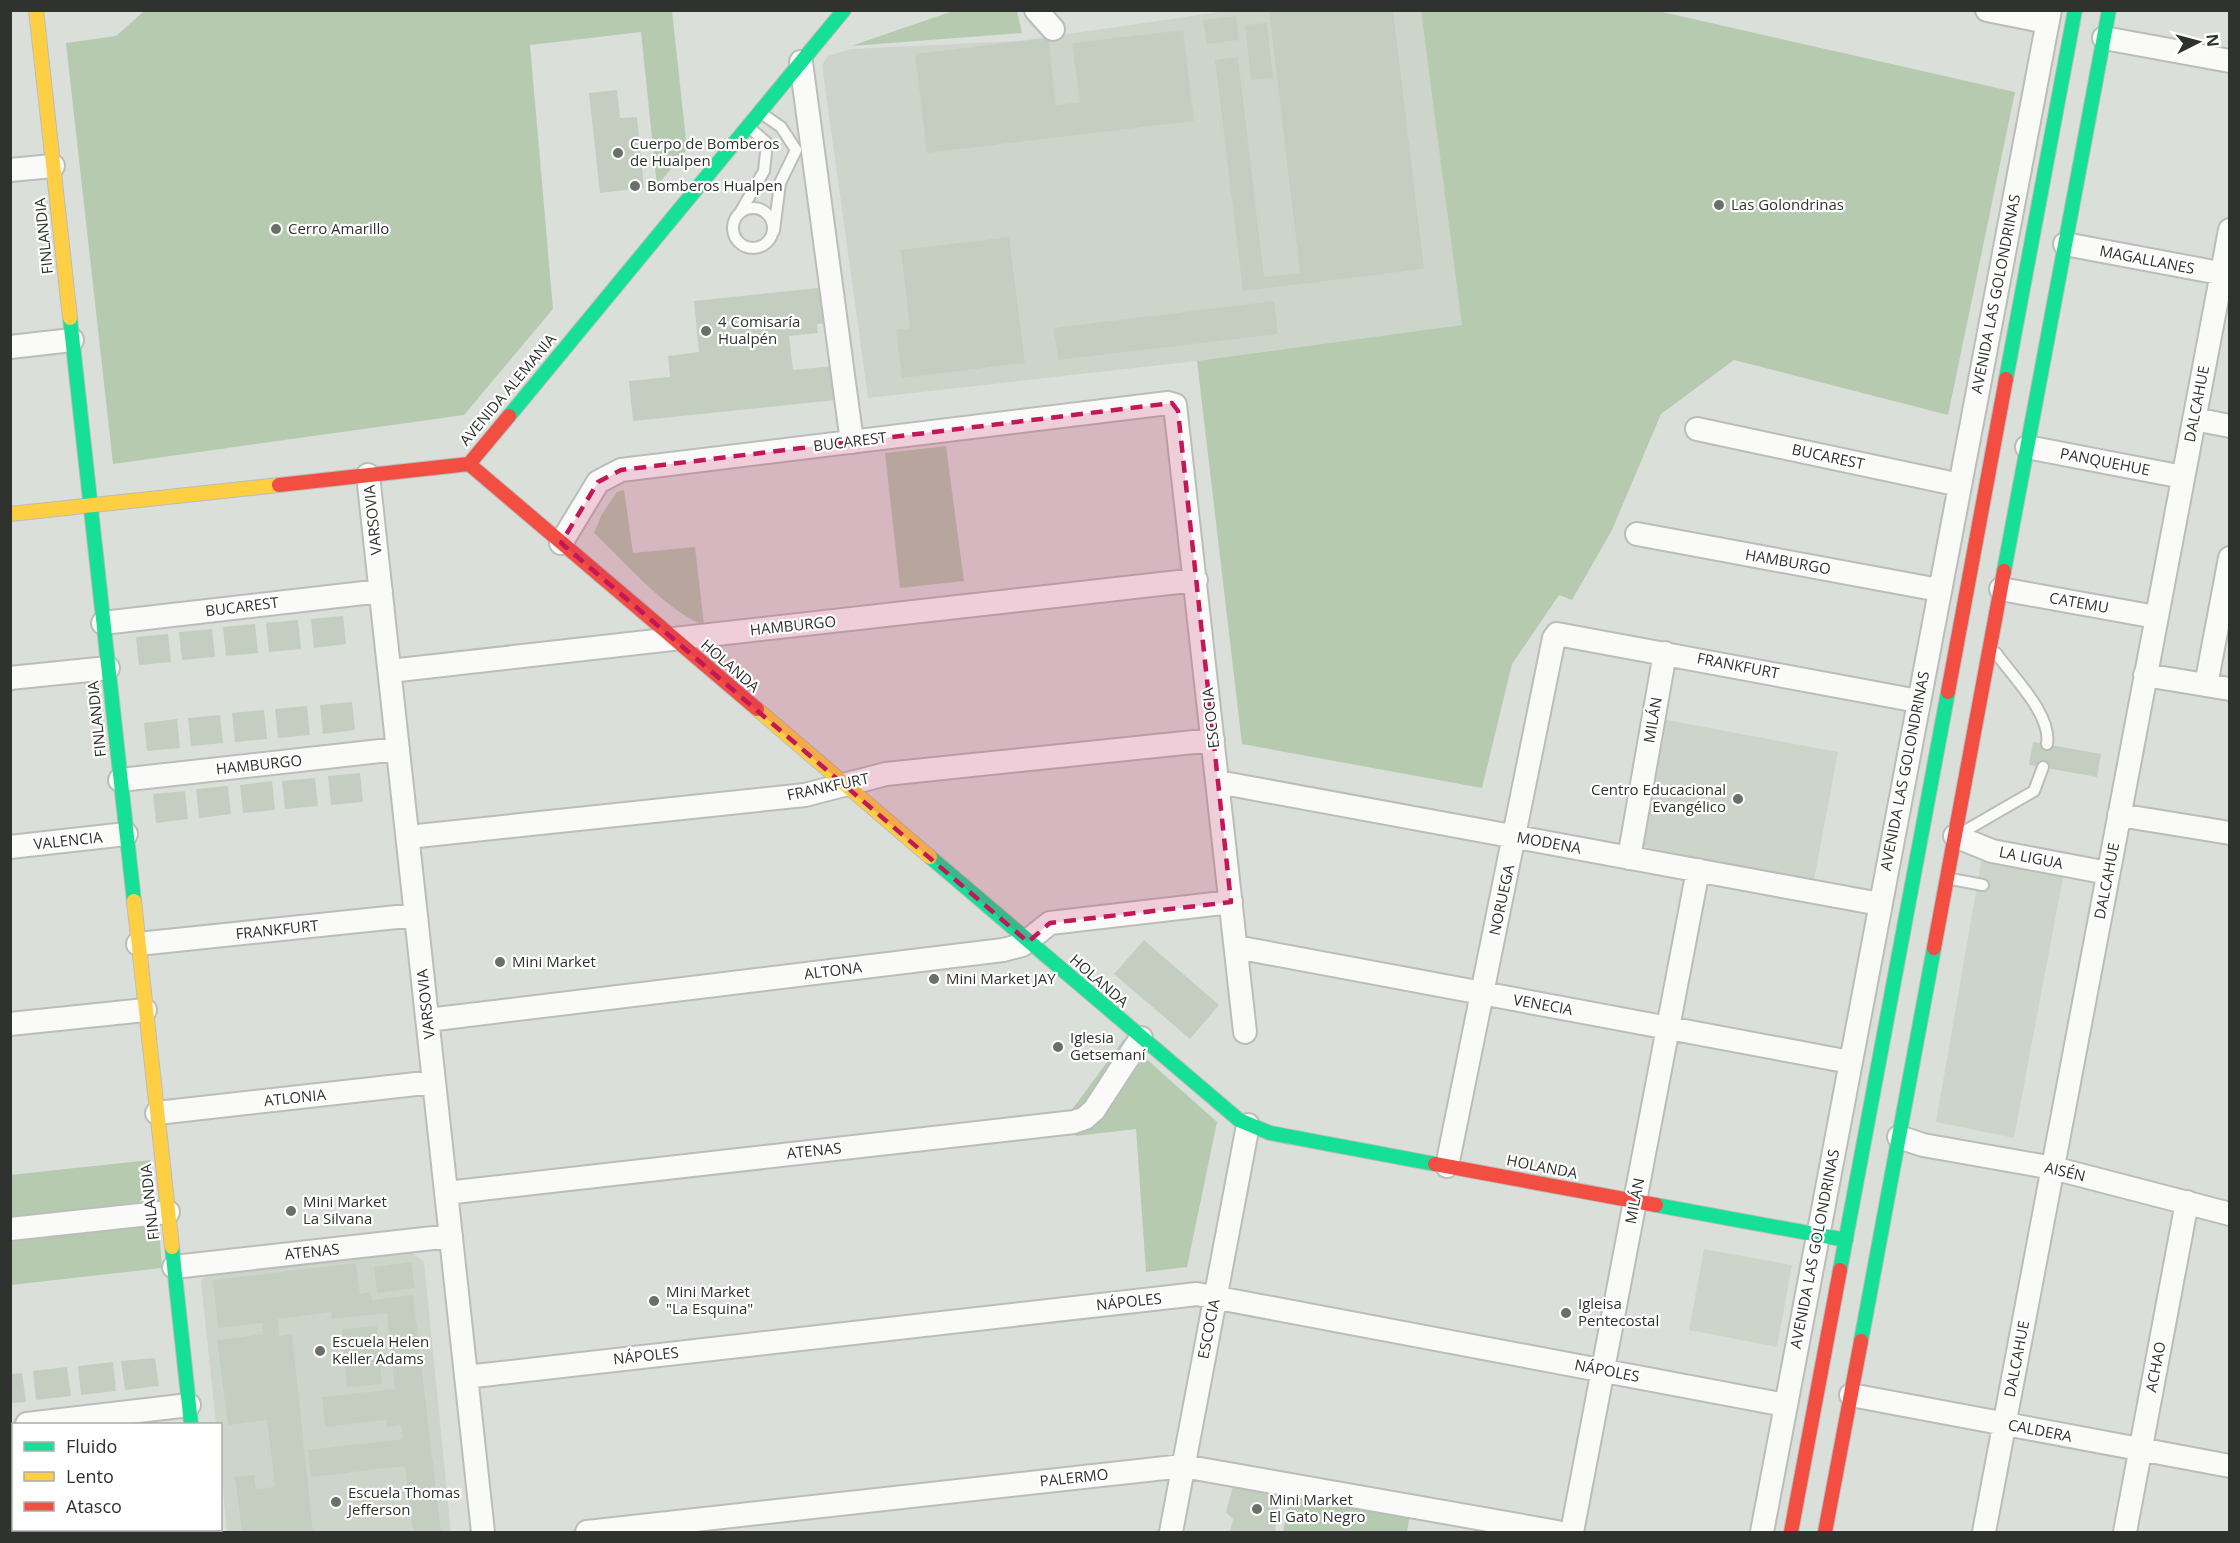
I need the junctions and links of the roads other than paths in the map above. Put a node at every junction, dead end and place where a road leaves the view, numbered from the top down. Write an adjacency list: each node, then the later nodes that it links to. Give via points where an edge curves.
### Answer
1 (36, 10): 14 (street, FINLANDIA)
2 (844, 10): 11 (street, AVENIDA ALEMANIA)
3 (1036, 10): 8 (street)
4 (1987, 10): 7 (street)
5 (2075, 10): 89 (street, AVENIDA LAS GOLONDRINAS)
6 (2109, 10): 9 (street)
7 (2048, 16): 32 (street, AVENIDA LAS GOLONDRINAS)
8 (1053, 29)
9 (2104, 38): 10 (street); 19 (street)
10 (2229, 61)
11 (801, 62): 12 (street, AVENIDA ALEMANIA); 27 (street)
12 (760, 112): 13 (street, AVENIDA ALEMANIA); 18 (lane, via 781,127 796,150 780,183)
13 (748, 126): 16 (lane, via 767,143 764,171); 29 (street, AVENIDA ALEMANIA)
14 (53, 166): 15 (street); 21 (street, FINLANDIA)
15 (10, 170)
16 (741, 211): 18 (lane, via 751,207 764,210); 18 (lane, via 733,228 743,245 758,248)
17 (2229, 230): 20 (street, DALCAHUE)
18 (774, 231)
19 (2066, 244): 20 (street, MAGALLANES); 28 (street)
20 (2225, 274): 24 (street, DALCAHUE)
21 (72, 340): 22 (street); 33 (street, FINLANDIA)
22 (10, 347)
23 (1175, 405): 27 (street, BUCAREST); 38 (street, ESCOCIA)
24 (2194, 419): 25 (street); 31 (street, DALCAHUE)
25 (2229, 426)
26 (1697, 429): 32 (street, BUCAREST)
27 (852, 442): 36 (street, BUCAREST, via 612,473 592,489)
28 (2027, 447): 31 (street, PANQUEHUE); 39 (street)
29 (469, 464): 30 (street, AVENIDA ALEMANIA); 36 (street, HOLANDA)
30 (369, 475): 33 (street, AVENIDA ALEMANIA); 41 (street, VARSOVIA)
31 (2183, 477): 42 (street, DALCAHUE)
32 (1959, 485): 40 (street, AVENIDA LAS GOLONDRINAS)
33 (90, 505): 34 (street, AVENIDA ALEMANIA); 43 (street, FINLANDIA)
34 (10, 514)
35 (1637, 534): 40 (street, HAMBURGO)
36 (561, 543): 45 (street, HOLANDA)
37 (2229, 558): 52 (street)
38 (1196, 580): 45 (street, HAMBURGO); 55 (street, ESCOCIA)
39 (2001, 589): 42 (street, CATEMU); 46 (street)
40 (1939, 590): 54 (street, AVENIDA LAS GOLONDRINAS)
41 (381, 591): 43 (street, BUCAREST); 49 (street, VARSOVIA)
42 (2157, 617): 50 (street, DALCAHUE)
43 (103, 623): 48 (street, FINLANDIA)
44 (1557, 634): 47 (street, FRANKFURT); 67 (street, NORUEGA)
45 (674, 640): 49 (street, HAMBURGO); 61 (street, HOLANDA)
46 (1990, 645): 56 (lane, via 2044,719 2049,734); 65 (street)
47 (1665, 653): 54 (street, FRANKFURT); 69 (street, MILÁN)
48 (108, 668): 51 (street); 59 (street, FINLANDIA)
49 (390, 671): 57 (street, VARSOVIA)
50 (2145, 675): 52 (street); 62 (street, DALCAHUE)
51 (10, 678)
52 (2206, 686): 53 (street)
53 (2229, 689)
54 (1918, 701): 75 (street, AVENIDA LAS GOLONDRINAS)
55 (1213, 740): 60 (street, ESCOCIA); 61 (street, FRANKFURT, via 886,774)
56 (2047, 744)
57 (398, 749): 59 (street, HAMBURGO); 66 (street, VARSOVIA)
58 (2043, 767): 65 (lane, via 2034,791)
59 (120, 780): 64 (street, FINLANDIA)
60 (1218, 782): 67 (street, MODENA); 74 (street, ESCOCIA)
61 (843, 784): 66 (street, FRANKFURT, via 805,795); 77 (street, HOLANDA)
62 (2119, 815): 63 (street); 71 (street, DALCAHUE)
63 (2229, 833)
64 (126, 834): 68 (street, VALENCIA); 78 (street, FINLANDIA)
65 (1955, 836): 71 (street, LA LIGUA, via 1992,851); 72 (street)
66 (408, 837): 76 (street, VARSOVIA)
67 (1515, 837): 69 (street, MODENA); 80 (street, NORUEGA)
68 (10, 847)
69 (1629, 858): 70 (street, MODENA)
70 (1698, 870): 75 (street, MODENA); 84 (street, MILÁN)
71 (2108, 873): 94 (street, DALCAHUE)
72 (1947, 878): 73 (lane); 92 (street)
73 (1983, 885)
74 (1231, 902): 77 (street, ALTONA, via 1056,921 1045,925); 79 (street, ESCOCIA)
75 (1880, 904): 87 (street, AVENIDA LAS GOLONDRINAS)
76 (416, 915): 78 (street, FRANKFURT); 82 (street, VARSOVIA)
77 (1028, 942): 82 (street, ALTONA, via 991,952); 86 (street, HOLANDA)
78 (138, 944): 81 (street, FINLANDIA)
79 (1236, 948): 80 (street, VENECIA); 85 (street, ESCOCIA)
80 (1482, 993): 84 (street, VENECIA); 93 (street, NORUEGA)
81 (145, 1010): 83 (street); 90 (street, FINLANDIA)
82 (428, 1020): 88 (street, VARSOVIA)
83 (10, 1024)
84 (1668, 1028): 87 (street, VENECIA); 96 (street, MILÁN)
85 (1245, 1032)
86 (1141, 1038): 91 (street, HOLANDA); 95 (street, ATENAS, via 1094,1110 1074,1122)
87 (1850, 1062): 101 (street, AVENIDA LAS GOLONDRINAS)
88 (434, 1082): 90 (street, ATLONIA); 95 (street, VARSOVIA)
89 (1873, 1097): 92 (street); 103 (street, AVENIDA LAS GOLONDRINAS)
90 (157, 1113): 98 (street, FINLANDIA)
91 (1248, 1125): 93 (street, HOLANDA, via 1270,1133); 106 (street, ESCOCIA)
92 (1890, 1128): 94 (street, AISÉN, via 1923,1144); 105 (street)
93 (1447, 1166): 96 (street, HOLANDA)
94 (2053, 1168): 97 (street, AISÉN); 113 (street, DALCAHUE)
95 (446, 1193): 102 (street, VARSOVIA)
96 (1635, 1201): 101 (street, HOLANDA); 107 (street, MILÁN)
97 (2187, 1202): 99 (street, AISÉN); 114 (street, ACHAO)
98 (168, 1212): 100 (street); 104 (street, FINLANDIA)
99 (2229, 1214)
100 (10, 1229)
101 (1817, 1234): 103 (street, HOLANDA); 110 (street, AVENIDA LAS GOLONDRINAS)
102 (451, 1236): 104 (street, ATENAS); 108 (street, VARSOVIA)
103 (1855, 1245): 105 (street); 123 (street, AVENIDA LAS GOLONDRINAS)
104 (174, 1267): 111 (street, FINLANDIA)
105 (1874, 1270): 109 (street)
106 (1215, 1296): 107 (street, NÁPOLES); 108 (street, NÁPOLES, via 1197,1294); 115 (street, ESCOCIA)
107 (1603, 1370): 110 (street, NÁPOLES); 121 (street, MILÁN)
108 (466, 1377): 117 (street, VARSOVIA)
109 (1851, 1395): 113 (street, CALDERA); 124 (street)
110 (1785, 1405): 122 (street, AVENIDA LAS GOLONDRINAS)
111 (190, 1415): 112 (street)
112 (60, 1423)
113 (2005, 1424): 114 (street, CALDERA); 125 (street, DALCAHUE)
114 (2140, 1449): 116 (street, CALDERA); 126 (street, ACHAO)
115 (1184, 1466): 118 (street, PALERMO); 119 (street, ESCOCIA); 120 (street, PALERMO)
116 (2229, 1466)
117 (483, 1533)
118 (587, 1533)
119 (1171, 1533)
120 (1557, 1533)
121 (1572, 1533)
122 (1762, 1533)
123 (1791, 1533)
124 (1825, 1533)
125 (1984, 1533)
126 (2125, 1533)

